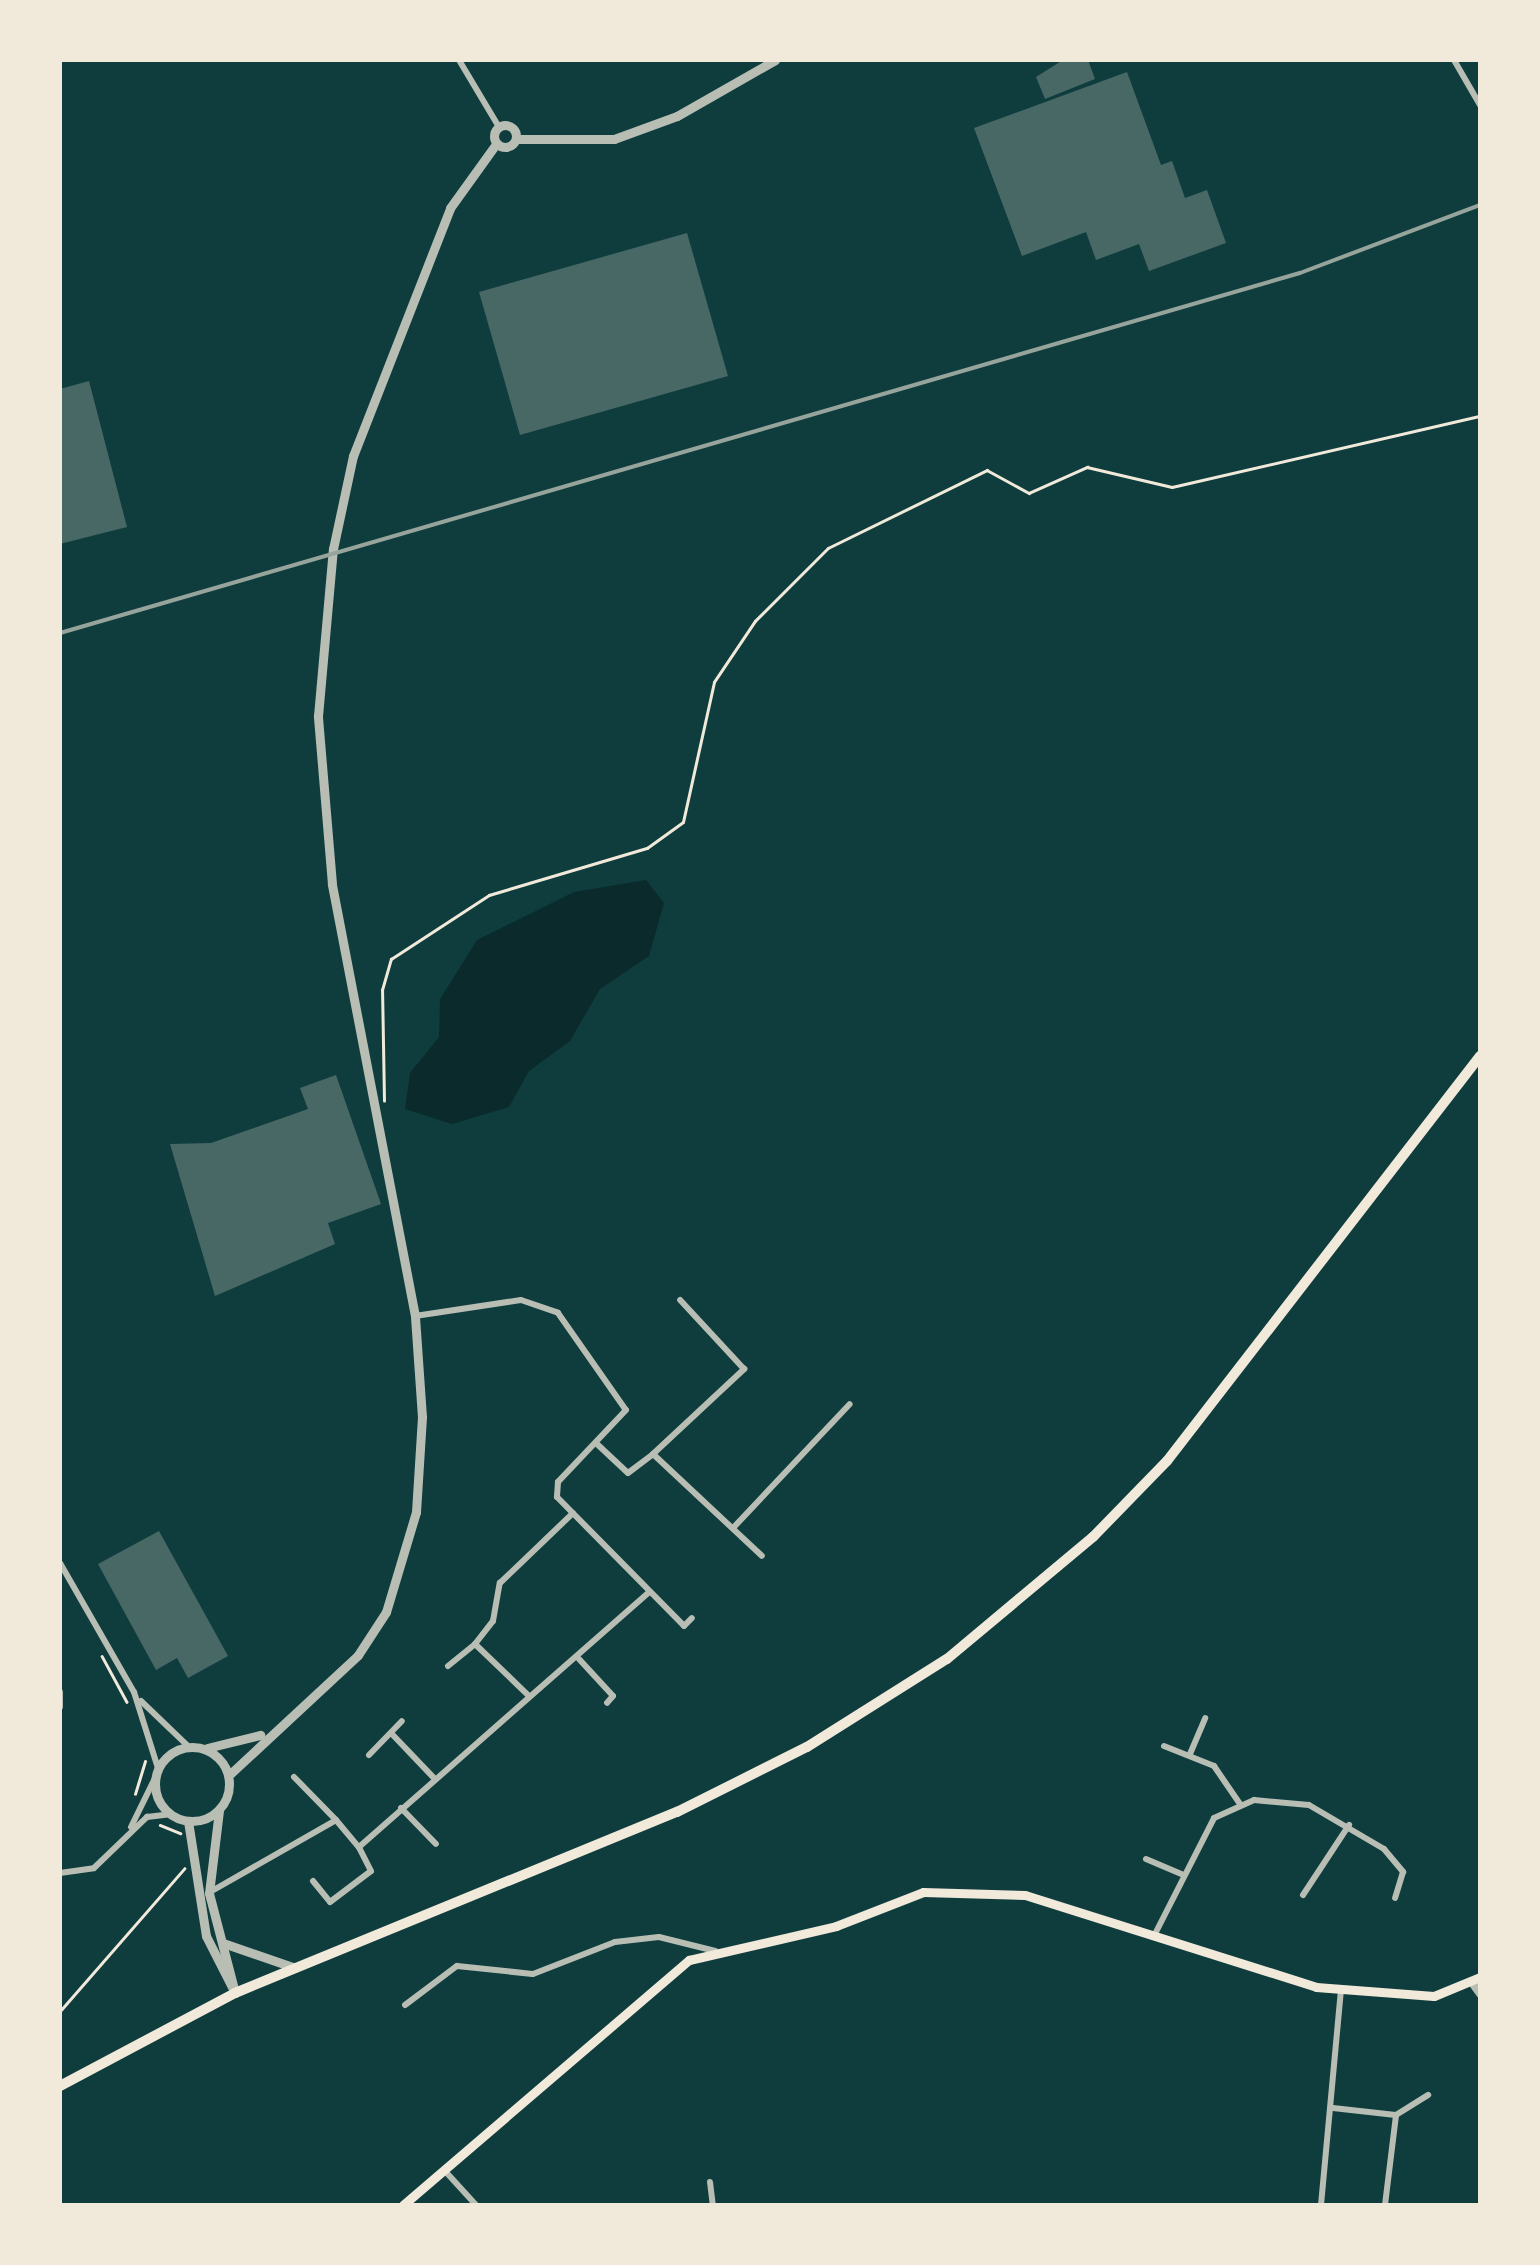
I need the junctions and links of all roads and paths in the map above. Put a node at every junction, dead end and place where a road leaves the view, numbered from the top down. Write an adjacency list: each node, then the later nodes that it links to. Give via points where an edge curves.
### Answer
1 (459, 60): 5 (street)
2 (775, 60): 6 (street, via 678,116 614,139)
3 (1454, 60): 4 (street)
4 (1480, 105)
5 (498, 127): 6 (street, via 511,128); 7 (street)
6 (516, 139): 7 (street)
7 (496, 144): 10 (street, via 450,208 398,328 353,456 333,549 319,783)
8 (1480, 416): 10 (path, via 1172,487 1087,467 1028,493 987,470 828,548 755,621 714,682 683,822 648,848 489,895 391,960 382,990 386,1100)
9 (1480, 1056): 70 (main road, via 1167,1460 1093,1537 947,1659 807,1746 676,1812)
10 (375, 1102): 12 (street)
11 (680, 1300): 15 (street, via 744,1369)
12 (415, 1316): 14 (street, via 521,1300 551,1307 626,1410); 35 (street, via 422,1417 416,1512 386,1612 344,1672)
13 (850, 1404): 17 (street)
14 (597, 1444): 15 (street, via 628,1473); 16 (street, via 558,1482 557,1497)
15 (653, 1454): 17 (street)
16 (572, 1513): 20 (street); 22 (street, via 500,1583 493,1621)
17 (733, 1528): 18 (street)
18 (762, 1556)
19 (60, 1563): 27 (street)
20 (649, 1592): 21 (street, via 684,1626); 24 (street)
21 (692, 1618)
22 (475, 1644): 25 (street); 28 (street)
23 (96, 1646): 31 (path)
24 (579, 1660): 28 (street); 29 (street, via 613,1696)
25 (448, 1666)
26 (60, 1692): 30 (street)
27 (134, 1692): 36 (street); 42 (street)
28 (528, 1695): 45 (street)
29 (606, 1703)
30 (60, 1707)
31 (131, 1710)
32 (1205, 1718): 40 (street)
33 (402, 1721): 34 (street)
34 (391, 1733): 41 (street); 45 (street)
35 (262, 1734): 38 (street); 43 (street)
36 (190, 1746): 38 (street); 42 (street)
37 (1164, 1746): 40 (street)
38 (205, 1748): 43 (street)
39 (146, 1752): 46 (path, via 132,1788)
40 (1190, 1754): 47 (street, via 1214,1766)
41 (369, 1755)
42 (156, 1773): 46 (street); 50 (street)
43 (229, 1775): 49 (street)
44 (294, 1778): 52 (street)
45 (434, 1778): 48 (street)
46 (140, 1803): 55 (street)
47 (1240, 1804): 54 (street, via 1280,1798); 62 (street, via 1214,1818)
48 (401, 1808): 56 (street); 57 (street)
49 (220, 1810): 53 (street); 64 (street)
50 (170, 1814): 51 (street); 53 (street)
51 (146, 1817): 55 (street); 58 (path, via 181,1833)
52 (336, 1820): 57 (street); 64 (street)
53 (188, 1821): 73 (street, via 206,1936)
54 (1348, 1825): 65 (street); 66 (street, via 1403,1872)
55 (131, 1828): 61 (street, via 99,1866)
56 (436, 1844)
57 (359, 1847): 63 (street, via 371,1871 330,1902)
58 (186, 1848)
59 (1146, 1859): 62 (street)
60 (186, 1862): 76 (path, via 180,1884)
61 (60, 1873)
62 (1182, 1874): 67 (street)
63 (313, 1881)
64 (209, 1892): 68 (street)
65 (1303, 1895)
66 (1395, 1898)
67 (1155, 1934): 69 (main road, via 1026,1895 923,1892 862,1916); 72 (main road)
68 (224, 1943): 70 (street); 73 (street)
69 (715, 1951): 75 (street, via 659,1937 615,1942 533,1974 457,1966); 81 (main road, via 652,1986)
70 (296, 1968): 73 (main road)
71 (1476, 1980): 72 (main road, via 1434,1996); 74 (street)
72 (1341, 1991): 79 (street)
73 (235, 1993): 77 (main road)
74 (1480, 1993)
75 (406, 2004)
76 (60, 2011)
77 (60, 2086)
78 (1428, 2095): 80 (street)
79 (1333, 2108): 80 (street); 86 (street)
80 (1396, 2115): 87 (street)
81 (445, 2172): 83 (main road); 84 (street)
82 (710, 2182): 85 (street)
83 (403, 2205)
84 (476, 2205)
85 (714, 2205)
86 (1321, 2205)
87 (1385, 2205)

